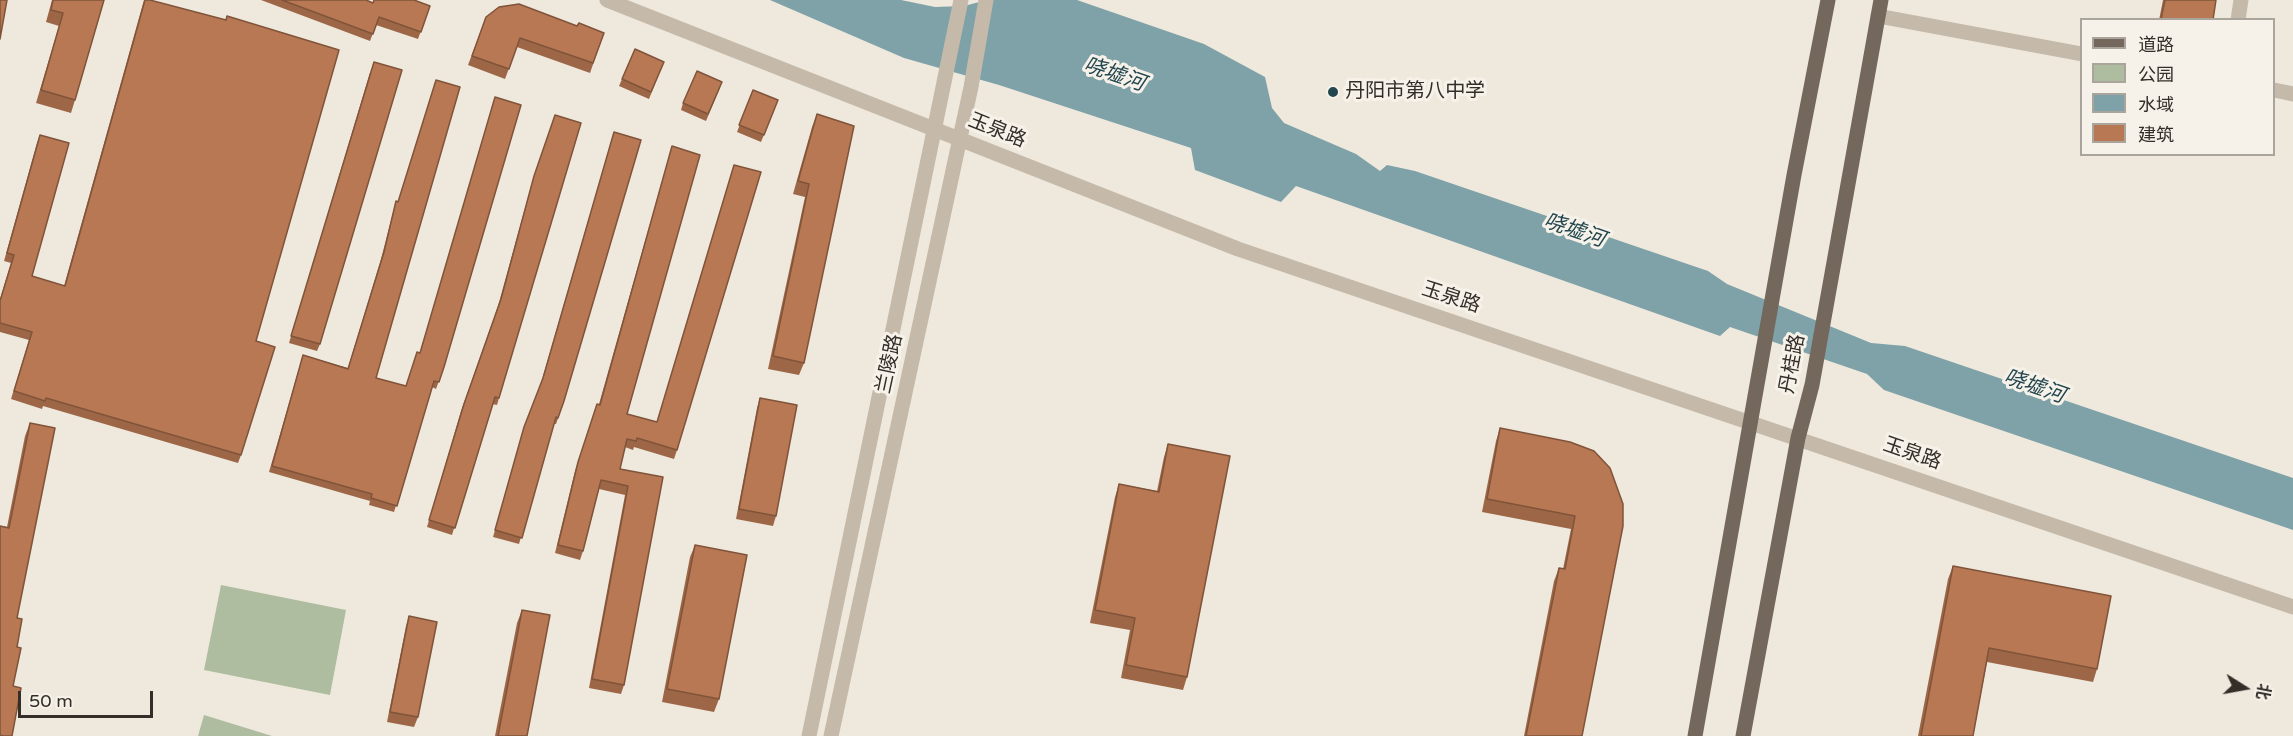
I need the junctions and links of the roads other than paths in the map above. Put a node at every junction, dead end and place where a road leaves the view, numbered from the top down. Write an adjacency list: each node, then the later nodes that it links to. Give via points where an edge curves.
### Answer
1 (607, 0): 12 (street, 玉泉路)
2 (961, 0): 12 (street, 兰陵路)
3 (986, 0): 13 (street, 兰陵路)
4 (1828, 0): 14 (main road, 丹桂路)
5 (1881, 0): 7 (main road, 丹桂路)
6 (2241, 0): 8 (street)
7 (1878, 16): 9 (street); 15 (main road, 丹桂路, via 1812,385)
8 (2238, 18)
9 (2080, 54)
10 (2275, 90): 11 (street)
11 (2293, 94)
12 (935, 129): 13 (street, 玉泉路); 17 (street, 兰陵路)
13 (960, 139): 14 (street, 玉泉路, via 1238,249); 18 (street, 兰陵路)
14 (1750, 421): 15 (street, 玉泉路); 19 (main road, 丹桂路)
15 (1798, 438): 16 (street, 玉泉路); 20 (main road, 丹桂路)
16 (2293, 607)
17 (809, 736)
18 (831, 736)
19 (1695, 736)
20 (1743, 736)

